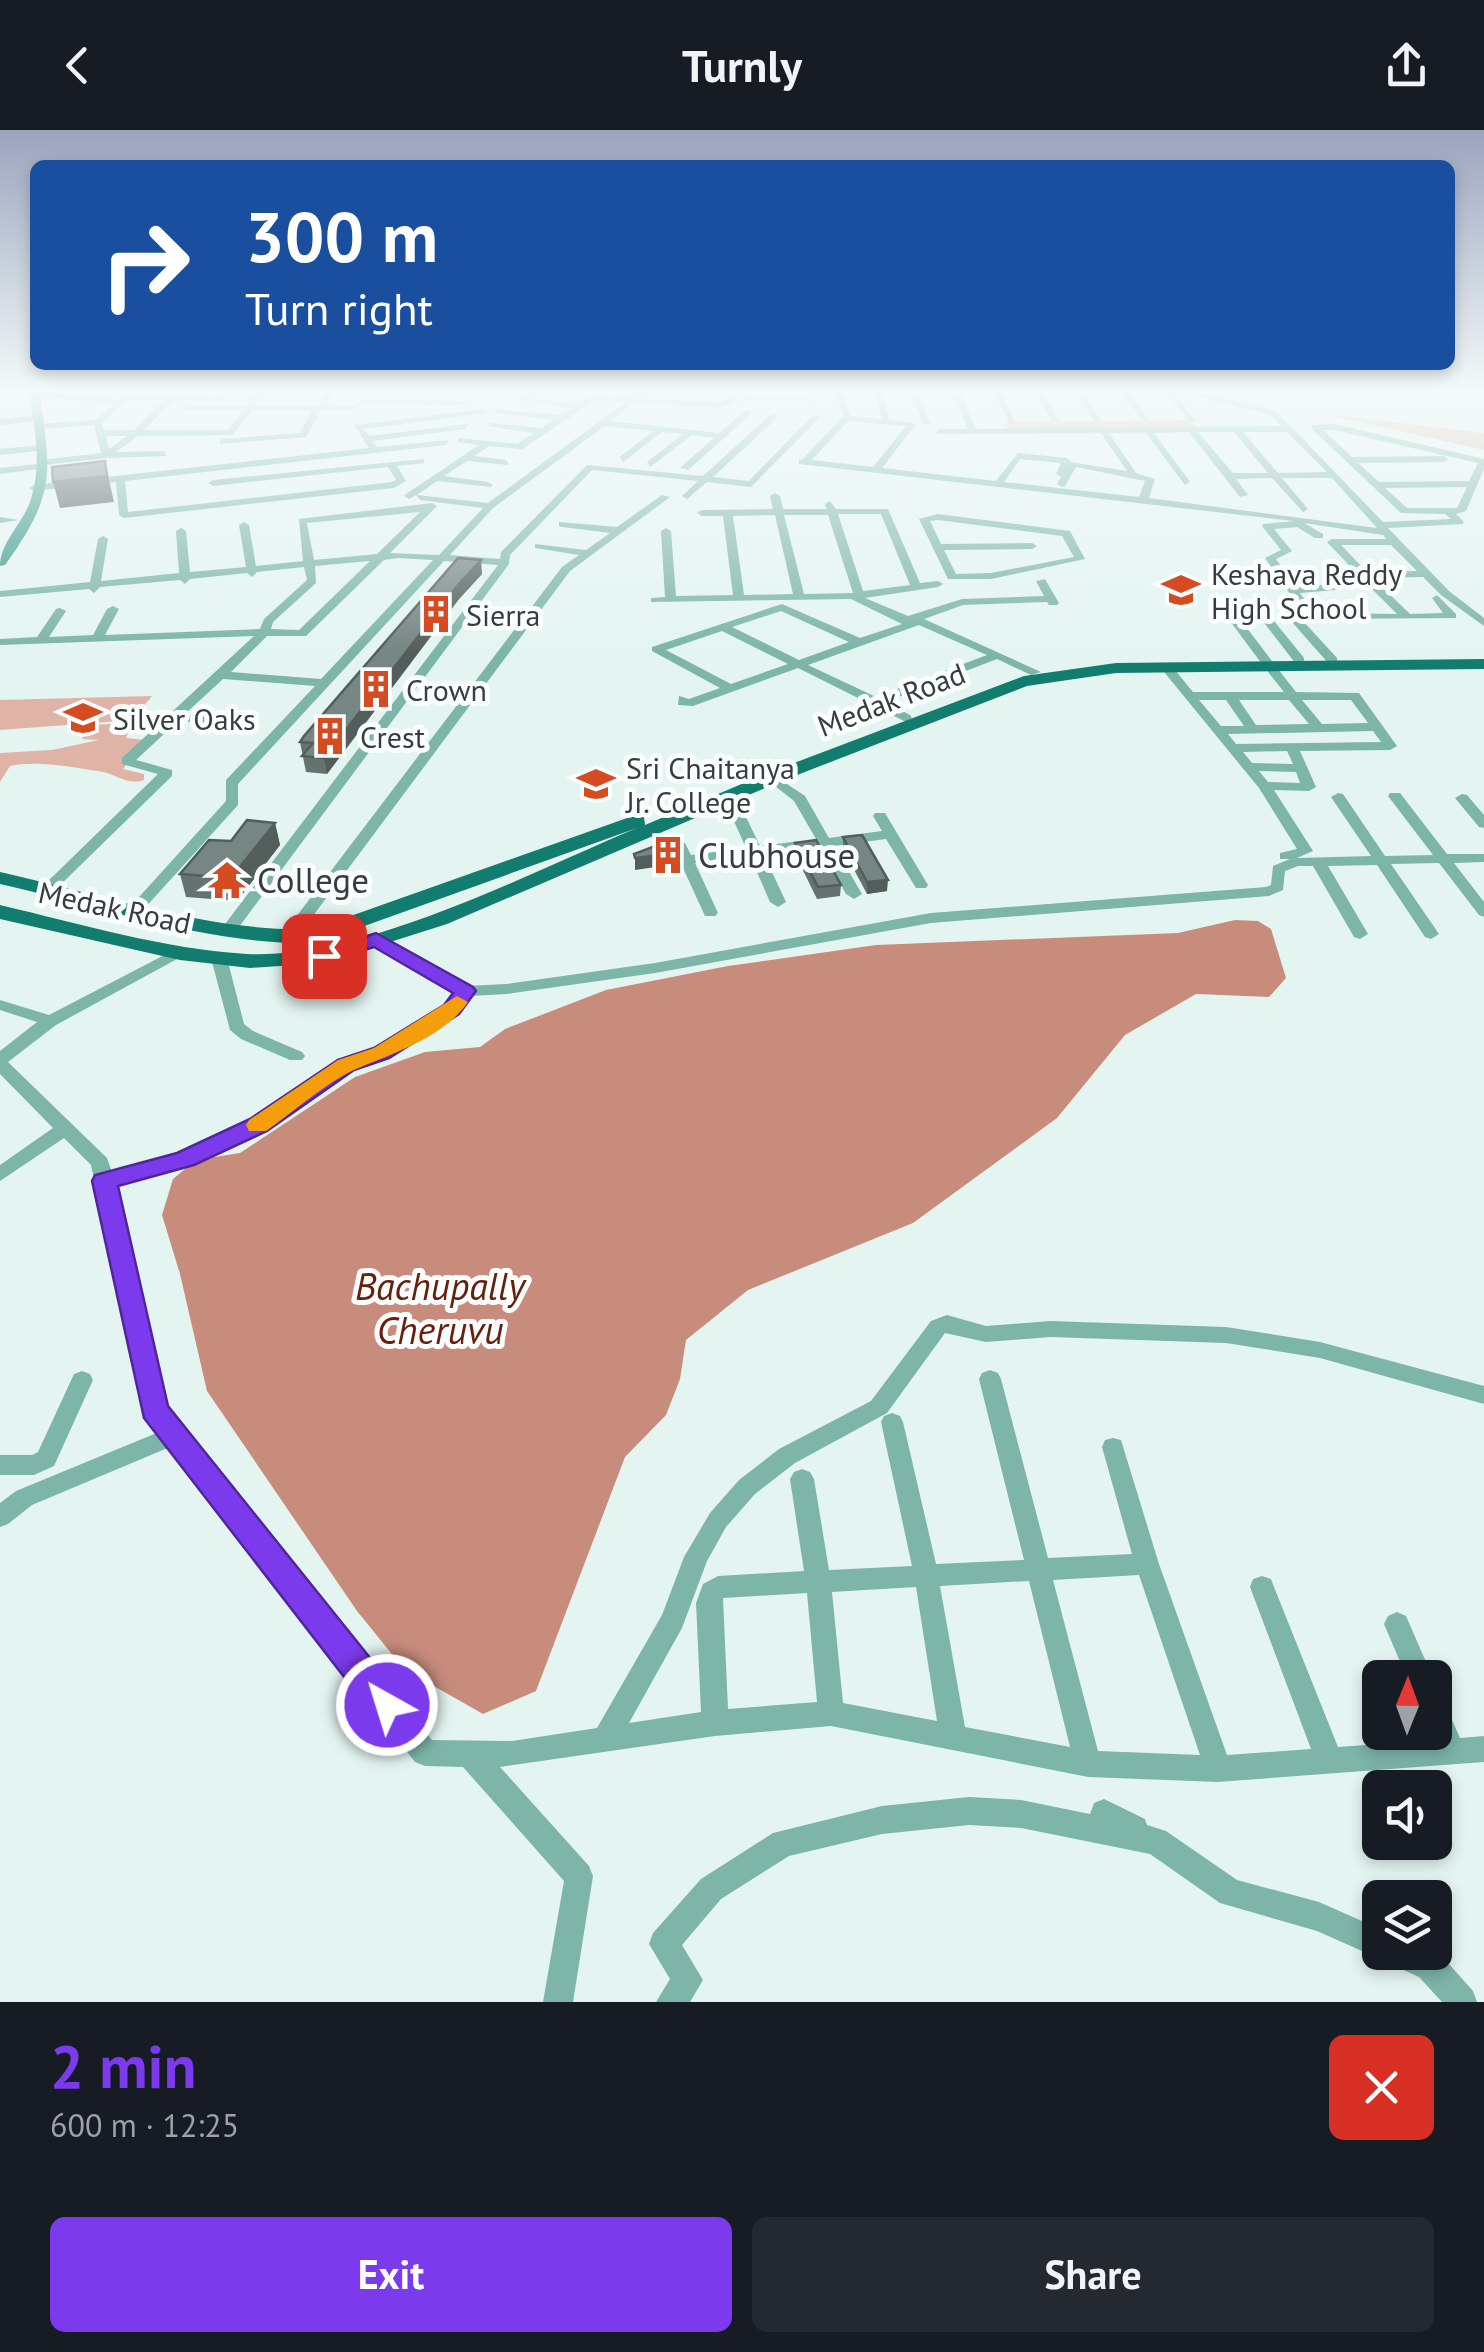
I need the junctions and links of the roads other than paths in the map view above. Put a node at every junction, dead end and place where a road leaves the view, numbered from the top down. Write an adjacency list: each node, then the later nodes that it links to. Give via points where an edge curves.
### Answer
1 (38, 477): 38 (main road)
2 (127, 477): 26 (street)
3 (165, 477): 50 (street)
4 (211, 477): 32 (street)
5 (273, 477): 28 (street)
6 (306, 477): 40 (street)
7 (350, 477): 39 (street)
8 (399, 477): 39 (street, via 398,484)
9 (529, 477): 48 (street)
10 (580, 477): 77 (street, via 505,554)
11 (646, 477): 36 (street)
12 (678, 477): 63 (street)
13 (702, 477): 29 (street)
14 (756, 477): 29 (street, via 750,484)
15 (960, 477): 30 (street)
16 (1003, 477): 30 (street)
17 (1061, 477): 37 (street)
18 (1063, 477): 37 (street)
19 (1144, 477): 45 (street, via 1150,481)
20 (1183, 477): 31 (street)
21 (1231, 477): 41 (street)
22 (1277, 477): 51 (street)
23 (1333, 477): 65 (street)
24 (1368, 477): 35 (street)
25 (1476, 477): 33 (street)
26 (120, 478): 38 (street); 50 (street, via 124,515)
27 (435, 478): 34 (street); 47 (street, via 409,496)
28 (258, 479): 32 (street); 44 (street)
29 (708, 479): 42 (street)
30 (1000, 482): 37 (street)
31 (1186, 482)
32 (213, 484): 46 (street)
33 (1473, 484): 35 (street); 52 (street, via 1461,511)
34 (488, 485)
35 (1376, 485): 52 (street, via 1404,512)
36 (640, 486)
37 (1057, 486): 45 (street)
38 (37, 488): 72 (main road); 76 (main road, via 31,521)
39 (358, 489): 40 (street)
40 (313, 494): 44 (street)
41 (1243, 495)
42 (686, 496)
43 (775, 496): 53 (street)
44 (265, 500): 46 (street)
45 (1143, 500): 65 (street)
46 (220, 504): 50 (street)
47 (435, 504): 48 (street); 75 (street); 78 (street, via 302,521)
48 (490, 506): 74 (street)
49 (832, 507): 53 (street); 87 (street, via 886,512); 92 (street)
50 (171, 510)
51 (1303, 510)
52 (1448, 511): 65 (street, via 1459,522)
53 (779, 512): 55 (street); 93 (street)
54 (702, 513): 55 (street)
55 (728, 513): 94 (street)
56 (0, 520): 57 (street)
57 (14, 520)
58 (971, 521): 61 (street); 70 (street, via 925,518); 71 (street)
59 (244, 524): 80 (street)
60 (562, 524): 63 (street)
61 (1021, 528): 69 (street); 79 (street, via 1070,535 1080,560)
62 (181, 531): 83 (street)
63 (620, 531): 73 (street)
64 (666, 531): 95 (street)
65 (1384, 535): 81 (street); 84 (street, via 1332,542)
66 (1319, 536): 89 (street, via 1299,524 1267,526 1287,551 1270,558)
67 (103, 539): 88 (street)
68 (538, 546): 73 (street)
69 (1032, 546): 71 (street); 79 (street)
70 (936, 547): 71 (street); 82 (street, via 948,575)
71 (982, 547): 82 (street)
72 (0, 548)
73 (589, 553): 170 (street, via 566,569)
74 (444, 556): 75 (street); 77 (street); 122 (street)
75 (379, 558): 78 (street); 108 (street, via 302,634)
76 (0, 562)
77 (506, 562): 167 (street)
78 (312, 565): 80 (street); 108 (street, via 312,581)
79 (1043, 566): 82 (street)
80 (252, 572): 83 (street)
81 (1419, 574): 84 (street); 104 (street, via 1452,616); 106 (street)
82 (988, 576): 97 (street)
83 (185, 579): 88 (street)
84 (1368, 580): 90 (street); 104 (street)
85 (1041, 582): 97 (street, via 1055,602)
86 (938, 584): 87 (street)
87 (916, 587): 92 (street)
88 (94, 588): 91 (street)
89 (1293, 590): 90 (street); 103 (street, via 1311,615)
90 (1336, 591): 103 (street)
91 (0, 595)
92 (859, 595): 93 (street); 105 (street)
93 (799, 597): 94 (street)
94 (739, 598): 95 (street)
95 (672, 599): 96 (street)
96 (655, 600)
97 (997, 603): 105 (street)
98 (113, 609): 109 (street)
99 (60, 610): 110 (street)
100 (1288, 611): 115 (street)
101 (1230, 613): 118 (street)
102 (1262, 614): 114 (street)
103 (1357, 616): 104 (street)
104 (1407, 617)
105 (913, 620): 111 (street); 113 (street)
106 (1484, 624)
107 (723, 626): 111 (street, via 782,607); 116 (street); 116 (street, via 656,649 727,686)
108 (264, 632): 109 (street); 121 (street)
109 (97, 638): 110 (street)
110 (40, 640): 112 (street)
111 (856, 641): 116 (street)
112 (0, 642)
113 (993, 657): 120 (street); 126 (street)
114 (1300, 661): 115 (main road, Medak Road); 118 (main road, Medak Road)
115 (1332, 661): 117 (main road, Medak Road)
116 (797, 662): 126 (street)
117 (1484, 662): 118 (main road, Medak Road)
118 (1268, 664): 119 (main road, Medak Road); 120 (main road, Medak Road, via 1113,664); 125 (street)
119 (1166, 667): 123 (street); 139 (main road, Medak Road, via 1091,669 1024,681)
120 (1032, 673): 128 (main road, Medak Road)
121 (219, 676): 122 (street); 127 (street)
122 (322, 683): 163 (street, via 231,782 233,802)
123 (1192, 696): 124 (street); 132 (street)
124 (1230, 696): 125 (street); 133 (street)
125 (1293, 696): 130 (street, via 1355,696); 131 (street)
126 (875, 702): 128 (street)
127 (175, 717): 129 (street); 159 (street, via 127,761 167,773)
128 (906, 718): 151 (main road, Medak Road)
129 (224, 722)
130 (1377, 727): 131 (street); 135 (street, via 1390,746)
131 (1313, 728): 133 (street); 135 (street)
132 (1219, 730): 133 (street); 136 (street)
133 (1253, 730)
134 (1292, 747): 135 (street); 136 (street); 138 (street)
135 (1321, 747)
136 (1233, 748): 137 (street)
137 (1248, 766): 138 (street); 140 (street)
138 (1301, 768): 140 (street, via 1310,787)
139 (772, 778): 148 (street, via 800,799); 150 (main road, Medak Road)
140 (1264, 786): 156 (street, via 1306,851 1276,860)
141 (1395, 796): 153 (street)
142 (1338, 797): 154 (street)
143 (1462, 798): 146 (street)
144 (880, 816): 147 (street)
145 (740, 819): 149 (street)
146 (1484, 824)
147 (891, 834): 148 (street); 158 (street)
148 (824, 843): 149 (street); 160 (street)
149 (754, 851): 162 (street); 166 (street, via 683,853)
150 (596, 855): 151 (main road); 171 (main road, Medak Road)
151 (551, 858): 157 (main road, via 364,931 260,945); 161 (main road, via 456,905 340,945 298,950 209,946); 170 (main road, Medak Road, via 359,924)
152 (1484, 858): 153 (street)
153 (1444, 859): 154 (street); 165 (street)
154 (1381, 861): 155 (street); 169 (street)
155 (1318, 862): 156 (street); 168 (street)
156 (1278, 870): 174 (street, via 1278,887 1268,892 930,918 655,968)
157 (0, 882): 159 (main road, Medak Road)
158 (921, 885)
159 (48, 890): 163 (main road, Medak Road)
160 (854, 894)
161 (0, 898)
162 (778, 902)
163 (138, 907): 167 (main road, Medak Road)
164 (0, 912): 172 (main road, Medak Road)
165 (1484, 912)
166 (710, 913)
167 (230, 928): 170 (main road, Medak Road)
168 (1360, 934)
169 (1431, 934)
170 (289, 937)
171 (376, 940): 173 (main road, Medak Road, via 286,961); 174 (street)
172 (180, 954): 173 (main road, Medak Road); 176 (street)
173 (220, 958): 177 (street, via 236,1026)
174 (465, 991): 181 (street, via 452,1010 382,1053 346,1065 258,1125 185,1159)
175 (0, 1005): 176 (street)
176 (50, 1021): 178 (street)
177 (296, 1056)
178 (0, 1062): 179 (street)
179 (64, 1130): 180 (street); 181 (street, via 100,1163)
180 (0, 1174)
181 (104, 1181): 186 (street, via 154,1410)
182 (990, 1379): 192 (street)
183 (82, 1380): 188 (street, via 46,1459 34,1466)
184 (1484, 1395): 201 (street, via 1320,1350 1226,1334 1050,1328 986,1334 946,1322 878,1406 787,1456 718,1520 673,1620)
185 (892, 1422): 193 (street)
186 (174, 1436): 190 (street, via 24,1498); 204 (street, via 425,1753)
187 (1113, 1447): 191 (street)
188 (0, 1464)
189 (802, 1480): 194 (street)
190 (0, 1517)
191 (1147, 1564): 192 (street); 207 (street)
192 (1038, 1569): 193 (street); 206 (street)
193 (926, 1574): 194 (street); 200 (street)
194 (818, 1580): 198 (street); 199 (street, via 712,1592)
195 (1262, 1586): 205 (street)
196 (1396, 1624): 197 (street)
197 (1412, 1660)
198 (831, 1713): 199 (street); 200 (street)
199 (715, 1722): 201 (street)
200 (952, 1734): 206 (street)
201 (605, 1740): 204 (street, via 512,1754)
202 (1484, 1749): 203 (street)
203 (1453, 1752): 205 (street)
204 (468, 1753): 212 (street, via 579,1876)
205 (1330, 1762): 207 (street)
206 (1088, 1764): 207 (street)
207 (1218, 1769)
208 (1104, 1813): 209 (street)
209 (1156, 1841): 210 (street, via 1230,1894 1319,1917); 213 (street, via 1021,1814 969,1811 882,1820 783,1844 711,1889 664,1944 688,1980)
210 (1362, 1936)
211 (1434, 1970): 214 (street)
212 (558, 2002)
213 (671, 2002)
214 (1462, 2002)

